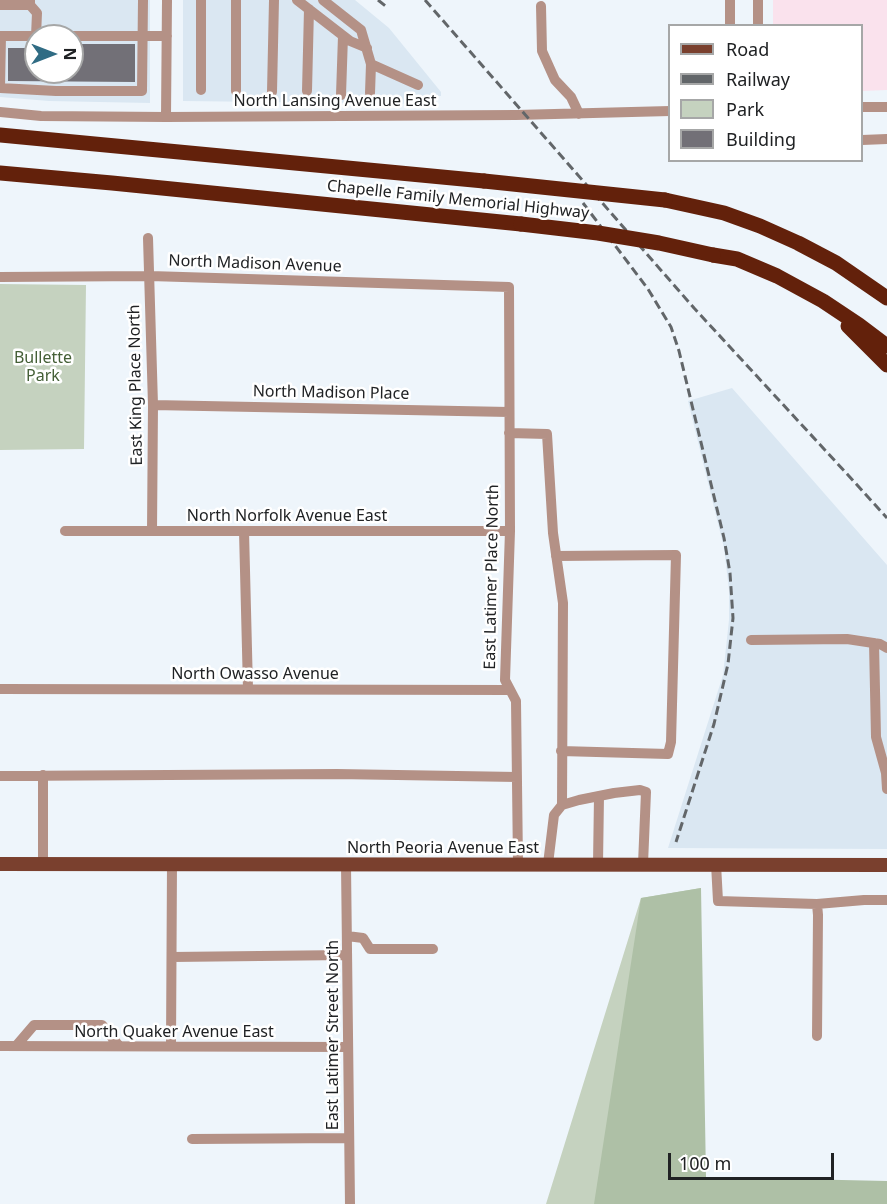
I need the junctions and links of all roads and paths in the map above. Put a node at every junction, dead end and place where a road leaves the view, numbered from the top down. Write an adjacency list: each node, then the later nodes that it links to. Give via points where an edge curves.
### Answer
1 (142, 0): 20 (street)
2 (167, 0): 21 (street)
3 (201, 0): 26 (street)
4 (236, 0): 27 (street)
5 (273, 0): 29 (street)
6 (297, 0): 13 (street)
7 (323, 0): 23 (street, via 361,30)
8 (730, 0): 15 (street)
9 (758, 0): 16 (street)
10 (30, 2): 11 (street); 14 (street)
11 (1, 3)
12 (541, 6): 36 (street, via 542,51 555,80 571,97)
13 (309, 9): 22 (street); 28 (street)
14 (36, 24)
15 (730, 24)
16 (758, 24)
17 (0, 36): 18 (street); 20 (street, via 0,88 56,91 142,91)
18 (24, 36)
19 (84, 36): 20 (street)
20 (142, 36): 21 (street)
21 (167, 36): 37 (street)
22 (343, 36): 23 (street); 31 (street)
23 (367, 48): 24 (street)
24 (371, 64): 25 (street); 30 (street)
25 (418, 85)
26 (201, 90)
27 (236, 91)
28 (307, 91)
29 (272, 92)
30 (370, 93)
31 (341, 95)
32 (863, 107): 33 (street)
33 (887, 107)
34 (668, 111): 36 (street, North Lansing Avenue East)
35 (0, 112): 37 (street, North Lansing Avenue East)
36 (579, 114): 37 (street, North Lansing Avenue East)
37 (166, 117)
38 (0, 135): 46 (highway, Chapelle Family Memorial Highway, bridge, via 665,200 724,213 798,243)
39 (887, 139): 40 (street)
40 (863, 140)
41 (0, 173): 47 (highway, Chapelle Family Memorial Highway, bridge, via 608,235 737,259)
42 (148, 238): 43 (street, East King Place North)
43 (150, 276): 44 (street, North Madison Avenue); 45 (street, North Madison Avenue); 50 (street, East King Place North)
44 (0, 277)
45 (509, 287): 51 (street, East Latimer Place North)
46 (887, 298)
47 (823, 301): 48 (highway, Chapelle Family Memorial Highway); 49 (highway)
48 (887, 346)
49 (887, 365)
50 (153, 405): 51 (street, North Madison Place); 54 (street, East King Place North)
51 (508, 412): 52 (street, East Latimer Place North)
52 (509, 433): 56 (street, East Latimer Place North); 57 (street, via 548,434)
53 (65, 531): 54 (street, North Norfolk Avenue East)
54 (152, 531): 55 (street, North Norfolk Avenue East)
55 (244, 531): 56 (street, North Norfolk Avenue East); 62 (street)
56 (510, 531): 63 (street, East Latimer Place North, via 505,680)
57 (556, 556): 64 (street, via 563,603); 64 (street, via 675,555 668,754)
58 (752, 639): 59 (street, via 848,639)
59 (874, 643): 60 (street); 68 (street, via 876,737)
60 (887, 648)
61 (0, 689): 62 (street, North Owasso Avenue)
62 (248, 689): 63 (street, North Owasso Avenue)
63 (510, 690): 67 (street, East Latimer Place North, via 516,701)
64 (561, 751): 70 (street)
65 (43, 775): 66 (street); 67 (street); 72 (street)
66 (0, 776)
67 (517, 777): 74 (street, East Latimer Place North)
68 (887, 789)
69 (599, 796): 70 (street); 76 (street); 77 (street, via 646,792)
70 (562, 805): 75 (street, via 554,815)
71 (0, 864): 72 (main road, North Peoria Avenue East)
72 (43, 864): 73 (main road, North Peoria Avenue East)
73 (172, 864): 79 (main road, North Peoria Avenue East); 86 (street)
74 (518, 864): 75 (main road, North Peoria Avenue East); 79 (main road, North Peoria Avenue East)
75 (548, 864): 76 (main road, North Peoria Avenue East)
76 (598, 864): 77 (main road, North Peoria Avenue East)
77 (643, 864): 78 (main road, North Peoria Avenue East)
78 (716, 864): 80 (main road, North Peoria Avenue East); 82 (street, via 718,901)
79 (346, 865): 83 (street, East Latimer Street North)
80 (887, 865)
81 (887, 900): 82 (street)
82 (817, 904): 87 (street)
83 (347, 936): 84 (street, via 363,938 370,949); 85 (street, East Latimer Street North)
84 (433, 949)
85 (347, 955): 86 (street); 92 (street, East Latimer Street North)
86 (172, 957): 91 (street)
87 (816, 1036)
88 (0, 1046): 89 (street, North Quaker Avenue East)
89 (16, 1046): 90 (street, North Quaker Avenue East); 90 (street, via 34,1025 102,1025)
90 (118, 1046): 91 (street, North Quaker Avenue East)
91 (171, 1046): 92 (street, North Quaker Avenue East)
92 (348, 1047): 94 (street, East Latimer Street North)
93 (192, 1138): 94 (street)
94 (349, 1138): 95 (street, East Latimer Street North)
95 (350, 1204)

